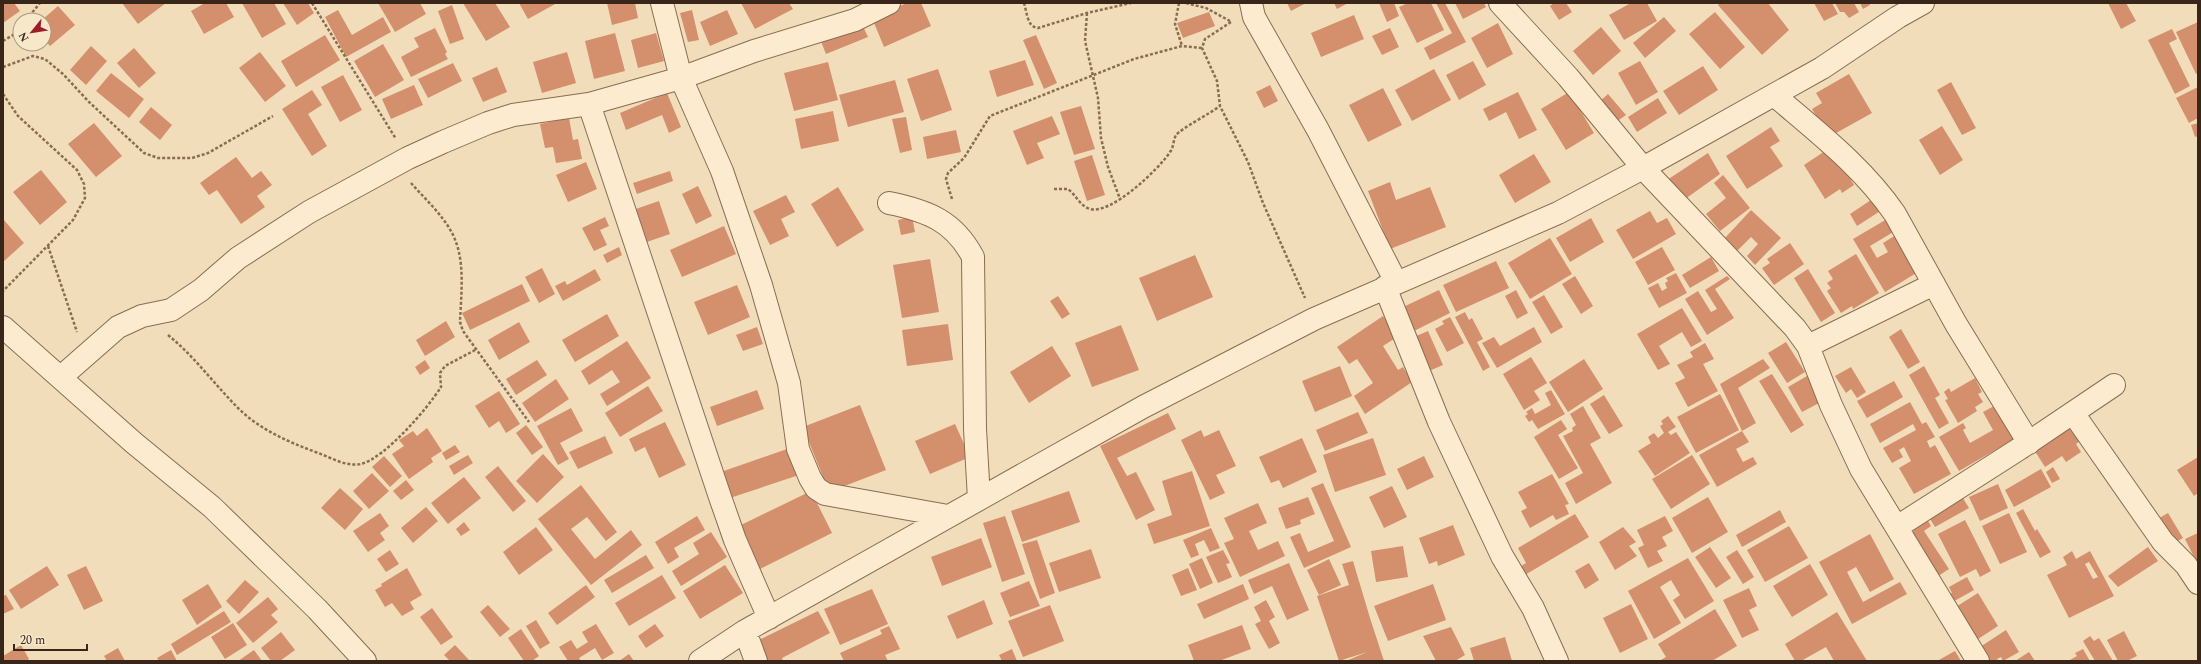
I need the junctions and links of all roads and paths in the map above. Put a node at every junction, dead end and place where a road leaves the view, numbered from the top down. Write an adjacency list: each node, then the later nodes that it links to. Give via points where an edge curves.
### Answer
1 (40, 3): 12 (path)
2 (312, 3): 27 (path)
3 (662, 3): 21 (street)
4 (889, 3): 21 (street, via 855,20 754,50)
5 (1024, 3): 13 (path, via 1029,21 1035,27 1043,27)
6 (1131, 3): 13 (path)
7 (1179, 3): 17 (path, via 1175,24)
8 (1186, 3): 14 (path, via 1211,10)
9 (1500, 3): 28 (street, via 1568,77)
10 (1923, 3): 23 (street, via 1822,68)
11 (1252, 10): 14 (path); 34 (street, via 1318,130)
12 (33, 12)
13 (1087, 13): 20 (path, via 1085,41)
14 (1231, 22): 18 (path, via 1205,39)
15 (12, 36): 16 (path)
16 (3, 41)
17 (1182, 46): 18 (path); 20 (path, via 1134,59)
18 (1202, 48): 25 (path, via 1217,81)
19 (3, 67): 26 (path, via 33,56 45,59 144,153 158,158 192,158 208,153)
20 (1093, 74): 30 (path, via 1104,153); 32 (path, via 990,116 984,123 964,158 951,168 946,179 959,222)
21 (681, 78): 24 (street); 49 (street, via 722,171 761,285 789,383 798,449 816,488 824,494)
22 (3, 94): 33 (path, via 18,116 77,170 84,184 85,198 80,210)
23 (1774, 95): 28 (street); 35 (street, via 1831,144 1880,192)
24 (589, 104): 27 (street, via 513,115 488,123); 52 (street, via 735,540)
25 (1220, 106): 30 (path, via 1176,135 1173,147 1166,157); 38 (path, via 1248,162 1268,215)
26 (273, 116)
27 (401, 162): 37 (street, via 309,212 238,258 185,302 171,310); 41 (path, via 452,233 460,259 460,322 467,337)
28 (1643, 168): 34 (street, via 1558,213); 40 (street, via 1795,328)
29 (1054, 189): 30 (path, via 1068,189 1083,206 1092,209 1100,209)
30 (1120, 199)
31 (889, 203): 32 (street, via 913,208 933,216)
32 (961, 238): 48 (street, via 973,258 974,267 975,429)
33 (48, 246): 36 (path); 42 (path)
34 (1391, 284): 38 (street); 57 (street, via 1439,422 1502,556 1533,608)
35 (1934, 284): 40 (street); 47 (street)
36 (3, 291)
37 (142, 316): 41 (path, via 175,341 252,420 285,441 336,461 355,465 371,461 391,445 441,387 440,373 445,366); 42 (street, via 118,327)
38 (1314, 319): 48 (street, via 1143,407)
39 (3, 327): 43 (street)
40 (1808, 346): 50 (street, via 1848,444)
41 (477, 349): 46 (path)
42 (86, 354): 43 (street)
43 (61, 377): 54 (street, via 134,444 212,507 317,609)
44 (2114, 385): 45 (street)
45 (2073, 413): 47 (street); 51 (street, via 2163,542 2186,565)
46 (529, 422)
47 (2029, 443): 50 (street)
48 (979, 499): 49 (street)
49 (948, 516): 52 (street)
50 (1897, 527): 58 (street)
51 (2198, 583)
52 (769, 618): 53 (street)
53 (745, 631): 55 (street); 56 (street)
54 (365, 661)
55 (700, 661)
56 (756, 661)
57 (1557, 661)
58 (1978, 661)

